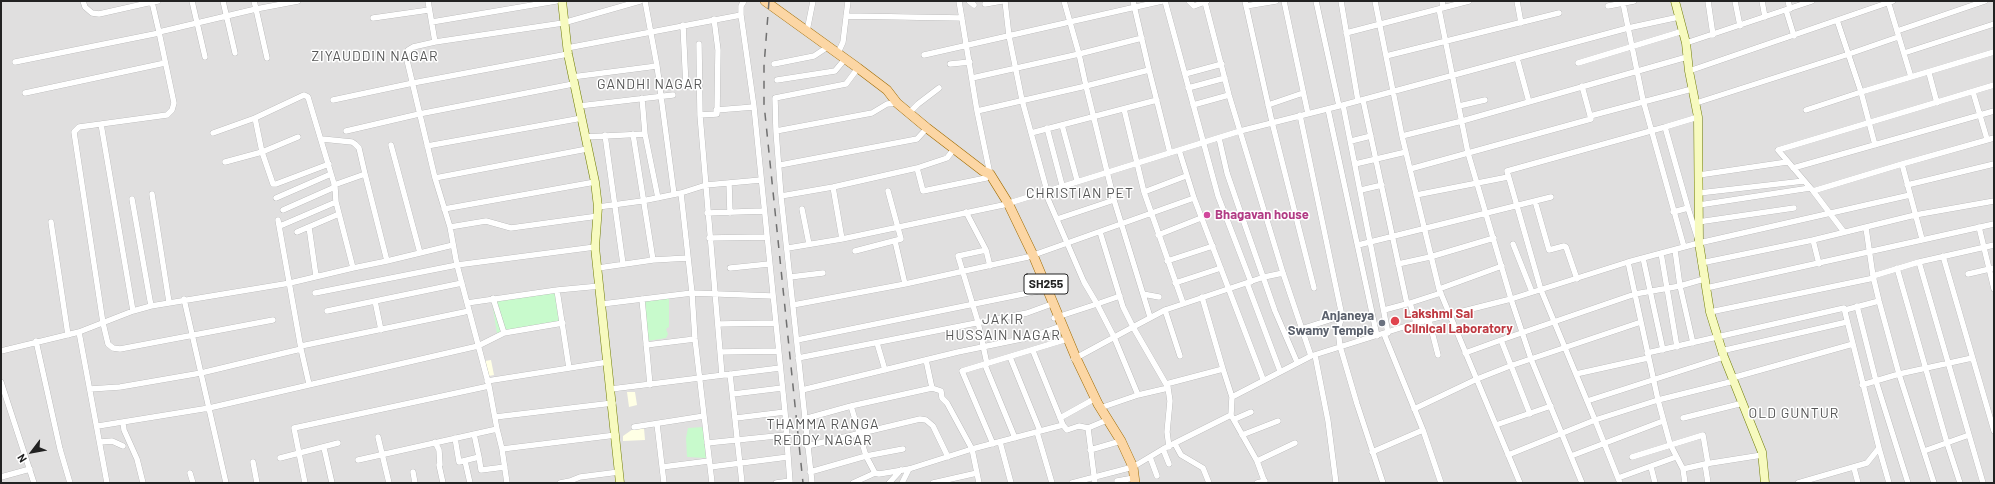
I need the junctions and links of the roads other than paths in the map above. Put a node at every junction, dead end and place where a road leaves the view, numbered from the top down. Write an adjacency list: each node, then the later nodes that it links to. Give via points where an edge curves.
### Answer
1 (83, 1): 40 (street, via 92,13 99,14)
2 (192, 1): 63 (street)
3 (223, 1): 54 (street)
4 (254, 1): 49 (street)
5 (298, 1): 49 (street)
6 (428, 1): 50 (street)
7 (556, 1): 62 (street)
8 (562, 1): 64 (street)
9 (640, 1): 64 (street)
10 (645, 1): 75 (street)
11 (744, 1): 53 (street)
12 (765, 1): 73 (main road, SH255)
13 (813, 1): 73 (street)
14 (848, 1): 55 (street)
15 (960, 1): 59 (street)
16 (969, 1): 45 (street)
17 (1004, 1): 43 (street); 79 (street)
18 (1064, 1): 65 (street)
19 (1133, 1): 47 (street)
20 (1162, 1): 47 (street)
21 (1165, 1): 116 (street)
22 (1189, 1): 23 (street, via 1194,6)
23 (1206, 1): 108 (street)
24 (1276, 1): 44 (street)
25 (1284, 1): 135 (street)
26 (1316, 1): 153 (street)
27 (1341, 1): 76 (street)
28 (1375, 1): 69 (street)
29 (1442, 1): 48 (street)
30 (1469, 1): 48 (street)
31 (1516, 1): 66 (street)
32 (1634, 1): 42 (street)
33 (1675, 1): 56 (street)
34 (1708, 1): 78 (street)
35 (1735, 1): 70 (street)
36 (1762, 1): 57 (street)
37 (1788, 1): 51 (street)
38 (1812, 1): 51 (street)
39 (1985, 1): 77 (street)
40 (155, 2): 74 (street)
41 (1890, 2): 61 (street); 77 (street)
42 (1623, 3): 46 (street); 71 (street)
43 (985, 4)
44 (1245, 4): 151 (street)
45 (974, 5)
46 (1608, 6)
47 (1135, 8): 65 (street); 81 (street)
48 (1441, 8): 69 (street); 83 (street)
49 (256, 9): 54 (street); 100 (street)
50 (429, 10): 58 (street); 62 (street)
51 (1788, 10): 57 (street); 80 (street)
52 (1558, 13): 66 (street)
53 (741, 15): 60 (street); 155 (street)
54 (226, 16): 63 (street); 91 (street)
55 (846, 16): 59 (street); 96 (street)
56 (1679, 17): 71 (street); 72 (street)
57 (1765, 17): 70 (street)
58 (373, 18)
59 (962, 18): 87 (street)
60 (714, 19): 68 (street); 158 (street, via 718,50)
61 (1837, 20): 80 (street); 94 (street)
62 (432, 22): 82 (street)
63 (197, 23): 74 (street); 98 (street)
64 (563, 23): 82 (street); 89 (street)
65 (1070, 23): 79 (street); 93 (street)
66 (1521, 23): 83 (street)
67 (1994, 24): 92 (street)
68 (683, 25): 75 (street); 127 (street)
69 (1380, 25): 76 (street); 97 (street)
70 (1740, 26): 78 (street)
71 (1628, 28): 88 (street); 101 (street)
72 (1683, 30): 84 (street); 88 (street)
73 (806, 31): 86 (main road, SH255)
74 (159, 32): 102 (street); 105 (street)
75 (652, 32): 89 (street); 109 (street)
76 (1346, 33): 143 (street)
77 (1898, 34): 92 (street); 94 (street)
78 (1713, 35): 84 (street)
79 (1009, 36): 87 (street); 111 (street)
80 (1794, 36): 113 (street)
81 (1142, 38): 93 (street); 112 (street)
82 (435, 42): 123 (street, via 408,50 406,56)
83 (1446, 43): 97 (street); 117 (street)
84 (1686, 43): 99 (street)
85 (699, 44): 165 (street)
86 (829, 46): 96 (main road, SH255); 106 (street, via 814,56)
87 (968, 46): 95 (street); 103 (street)
88 (1632, 46): 104 (street); 114 (street)
89 (567, 51): 122 (street); 123 (street)
90 (1994, 52): 115 (street)
91 (235, 53)
92 (1904, 53): 118 (street)
93 (1078, 54): 111 (street); 125 (street)
94 (1849, 54): 132 (street); 148 (street)
95 (924, 55)
96 (842, 56): 110 (main road, SH255); 121 (street, via 835,71)
97 (1386, 56): 131 (street)
98 (205, 57)
99 (1687, 57): 113 (street); 114 (street)
100 (267, 58)
101 (1517, 58): 117 (street); 146 (street)
102 (15, 62)
103 (970, 62): 107 (street); 119 (street)
104 (1578, 62)
105 (165, 63): 134 (street); 176 (street, via 174,103 167,115)
106 (774, 64)
107 (950, 64)
108 (1222, 64): 116 (street); 120 (street)
109 (657, 66): 122 (street); 138 (street)
110 (858, 68): 147 (main road, SH255, via 887,90); 184 (street, via 846,84 775,98)
111 (1015, 68): 119 (street); 141 (street)
112 (1149, 70): 125 (street); 142 (street)
113 (1689, 71): 130 (street)
114 (1638, 72): 126 (street); 145 (street)
115 (1929, 73): 118 (street); 149 (street)
116 (1184, 74): 129 (street)
117 (1453, 75): 131 (street); 154 (street)
118 (1911, 77): 132 (street)
119 (972, 78): 160 (street)
120 (1225, 78): 129 (street); 136 (street)
121 (778, 80)
122 (573, 81): 152 (street); 163 (street)
123 (413, 82): 140 (street); 163 (street)
124 (1994, 85): 133 (street)
125 (1086, 86): 141 (street); 169 (street)
126 (1582, 86): 146 (street); 168 (street)
127 (686, 87)
128 (939, 88): 162 (street)
129 (1188, 88): 150 (street)
130 (1692, 89): 145 (street); 148 (street)
131 (1393, 91): 143 (street); 191 (street)
132 (1861, 92): 159 (street); 175 (street)
133 (1973, 92): 149 (street); 167 (street)
134 (25, 93)
135 (1303, 93): 151 (street); 164 (street)
136 (1229, 94): 150 (street); 183 (street)
137 (673, 95): 138 (street)
138 (661, 97): 139 (street); 249 (street)
139 (642, 98): 152 (street); 188 (street)
140 (333, 100)
141 (1022, 100): 160 (street); 186 (street)
142 (1157, 100): 156 (street); 208 (street)
143 (1361, 100): 153 (street); 190 (street)
144 (1485, 100): 154 (street)
145 (1643, 100): 168 (street); 181 (street)
146 (1529, 102): 173 (street)
147 (897, 103): 162 (main road, SH255); 184 (street, via 887,104 872,113)
148 (1696, 103): 170 (street)
149 (1937, 103): 175 (street)
150 (1193, 105): 199 (street)
151 (1268, 105): 174 (street)
152 (579, 106): 172 (street)
153 (1341, 106): 157 (street); 198 (street)
154 (1459, 106): 173 (street)
155 (754, 107): 158 (street); 230 (street)
156 (1124, 109): 169 (street); 214 (street)
157 (1328, 109): 164 (street); 315 (street)
158 (716, 110): 165 (street, via 717,114)
159 (1806, 110)
160 (977, 111): 225 (street)
161 (1994, 111): 167 (street)
162 (909, 113): 179 (main road, SH255)
163 (419, 114): 182 (street); 202 (street)
164 (1308, 114): 166 (street)
165 (700, 115): 237 (street)
166 (1300, 115): 174 (street); 413 (street)
167 (1980, 115): 197 (street); 201 (street)
168 (1590, 116): 209 (street, via 1591,119)
169 (1095, 117): 177 (street); 222 (street)
170 (1698, 117): 178 (street); 226 (street)
171 (255, 118): 185 (street); 196 (street, via 304,95 311,101); 206 (street)
172 (582, 118): 193 (street); 202 (street)
173 (1462, 121): 191 (street); 209 (street)
174 (1272, 122): 183 (street); 369 (street)
175 (1870, 123): 201 (street); 212 (street, via 1778,150)
176 (101, 124): 409 (street); 423 (street, via 78,127 74,132)
177 (1062, 125): 180 (street); 231 (street)
178 (1665, 127): 181 (street); 269 (street)
179 (927, 128): 204 (main road, SH255); 218 (street, via 917,139)
180 (1048, 128): 186 (street); 238 (street)
181 (1651, 130): 228 (street, via 1507,171); 276 (street)
182 (346, 131)
183 (1240, 131): 194 (street); 354 (street)
184 (776, 132): 218 (street)
185 (213, 133)
186 (1031, 133): 245 (street)
187 (633, 134): 188 (street); 189 (street); 261 (street)
188 (645, 134): 256 (street)
189 (605, 135): 193 (street); 264 (street)
190 (1371, 136): 198 (street); 210 (street)
191 (1402, 136): 207 (street)
192 (298, 137): 206 (street)
193 (585, 137): 203 (street)
194 (1218, 138): 199 (street); 358 (street, via 1227,173)
195 (1994, 138): 197 (street)
196 (322, 139): 213 (street); 224 (street, via 355,144 359,148)
197 (1987, 139): 216 (street)
198 (1351, 141): 215 (street)
199 (1202, 143): 205 (street); 363 (street)
200 (391, 145): 327 (street)
201 (1875, 145): 220 (street)
202 (427, 146): 229 (street)
203 (587, 149): 229 (street); 233 (street)
204 (954, 149): 219 (street, via 947,158); 225 (main road, SH255)
205 (1178, 150): 208 (street); 227 (street)
206 (262, 152): 211 (street); 213 (street, via 271,182 276,184)
207 (1406, 152): 210 (street); 221 (street)
208 (1170, 153): 214 (street)
209 (1468, 154): 221 (street); 235 (street)
210 (1376, 159): 215 (street); 240 (street)
211 (225, 162)
212 (1787, 162): 220 (street); 226 (street)
213 (328, 164): 223 (street)
214 (1136, 164): 222 (street); 246 (street)
215 (1356, 164): 242 (street)
216 (1902, 164): 236 (street); 243 (street)
217 (1994, 164): 236 (street)
218 (780, 166): 253 (street)
219 (918, 168): 225 (street, via 923,191); 241 (street)
220 (1793, 168): 232 (street)
221 (1410, 169): 251 (street)
222 (1107, 172): 231 (street); 259 (street)
223 (332, 174): 239 (street); 255 (street)
224 (365, 174): 239 (street); 334 (street)
225 (986, 174): 265 (main road, SH255)
226 (1699, 175): 250 (street)
227 (1186, 176): 246 (street); 257 (street)
228 (1508, 177): 235 (street); 266 (street)
229 (435, 178): 271 (street)
230 (761, 180): 234 (street); 274 (street)
231 (1077, 180): 238 (street)
232 (1804, 181): 243 (street); 250 (street)
233 (595, 182): 268 (street); 271 (street)
234 (729, 183): 237 (street); 278 (street)
235 (1477, 184): 251 (street); 280 (street)
236 (1907, 184): 252 (street)
237 (706, 185): 247 (street); 277 (street)
238 (1062, 185): 245 (street)
239 (335, 186): 263 (street); 273 (street)
240 (1382, 186): 242 (street); 302 (street)
241 (833, 187): 253 (street); 305 (street)
242 (1361, 190): 310 (street)
243 (1811, 190): 267 (street); 282 (street)
244 (888, 191): 293 (street)
245 (1046, 191): 265 (street); 286 (street)
246 (1144, 192): 279 (street)
247 (681, 193): 249 (street); 331 (street)
248 (152, 194): 395 (street)
249 (674, 194): 256 (street)
250 (1699, 194): 267 (street)
251 (1416, 195): 295 (street)
252 (1910, 195): 282 (street); 283 (street)
253 (781, 196): 321 (street)
254 (1551, 196): 262 (street)
255 (276, 198)
256 (658, 198): 261 (street)
257 (1194, 198): 279 (street); 285 (street)
258 (132, 199): 404 (street)
259 (1114, 200): 286 (street); 289 (street)
260 (1994, 200): 283 (street)
261 (642, 201): 264 (street); 333 (street)
262 (1535, 201): 266 (street); 360 (street, via 1549,250 1566,247)
263 (336, 202): 281 (street); 364 (street, via 279,223)
264 (616, 204): 268 (street); 339 (street)
265 (1006, 204): 275 (street); 328 (main road, SH255)
266 (1517, 205): 280 (street); 376 (street)
267 (1699, 205): 288 (street)
268 (598, 206): 284 (street)
269 (1688, 208): 276 (street); 311 (street)
270 (1794, 208): 288 (street)
271 (444, 209): 292 (street)
272 (802, 209): 312 (street)
273 (283, 210)
274 (763, 211): 278 (street); 301 (street)
275 (966, 212): 293 (street); 322 (street)
276 (1673, 212): 319 (street)
277 (707, 213): 278 (street); 303 (street)
278 (730, 213)
279 (1150, 213): 289 (street); 300 (street)
280 (1486, 213): 295 (street); 304 (street)
281 (339, 214): 291 (street); 346 (street)
282 (1830, 214): 299 (street); 311 (street)
283 (1915, 215): 296 (street); 306 (street)
284 (598, 216): 292 (street, via 511,228 486,221); 318 (street)
285 (1201, 218): 300 (street); 317 (street)
286 (1057, 219): 309 (street)
287 (51, 222): 437 (street)
288 (1698, 222): 311 (street)
289 (1122, 224): 298 (street); 383 (street)
290 (1994, 224): 294 (street)
291 (309, 227): 297 (street); 356 (street)
292 (450, 227): 314 (street)
293 (898, 227): 305 (street); 308 (street, via 902,240)
294 (1979, 227): 306 (street); 320 (street)
295 (1424, 228): 302 (street); 330 (street)
296 (1866, 228): 299 (street); 325 (street)
297 (297, 232)
298 (1100, 232): 309 (street); 386 (street)
299 (1844, 232): 307 (street)
300 (1158, 235): 335 (street)
301 (766, 237): 303 (street); 340 (street)
302 (1393, 237): 310 (street); 341 (street)
303 (709, 238): 382 (street)
304 (1494, 238): 330 (street); 345 (street)
305 (842, 239): 312 (street)
306 (1922, 239): 325 (street)
307 (1813, 240): 338 (street); 342 (street)
308 (895, 241): 324 (street); 366 (street)
309 (1067, 242): 328 (street); 401 (street)
310 (1372, 242): 315 (street); 407 (street)
311 (1699, 243): 319 (street); 338 (street)
312 (809, 244): 321 (street)
313 (1513, 244): 378 (street)
314 (453, 245): 327 (street); 343 (street)
315 (1358, 245): 439 (street)
316 (1994, 245): 320 (street)
317 (1213, 246): 335 (street); 349 (street)
318 (595, 247): 343 (street); 347 (street)
319 (1684, 247): 323 (street)
320 (1983, 247): 329 (street); 351 (street)
321 (788, 248): 357 (street)
322 (986, 250): 344 (street); 352 (street, via 958,256)
323 (1675, 250): 326 (street); 368 (street)
324 (855, 251)
325 (1869, 252): 342 (street); 359 (street)
326 (1661, 253): 332 (street); 370 (street)
327 (420, 254): 334 (street)
328 (1030, 256): 344 (street); 375 (main road, SH255); 415 (main road, SH255)
329 (1943, 256): 337 (street); 470 (street)
330 (1430, 257): 341 (street); 377 (street)
331 (688, 258): 333 (street); 381 (street)
332 (1643, 258): 336 (street); 379 (street)
333 (653, 260): 339 (street)
334 (387, 261): 346 (street)
335 (1167, 261): 365 (street)
336 (1628, 262): 360 (street); 384 (street)
337 (1919, 262): 350 (street); 476 (street)
338 (1701, 263): 361 (street)
339 (623, 264): 347 (street)
340 (769, 264): 348 (street); 385 (street)
341 (1398, 264): 398 (street)
342 (1819, 264): 371 (street)
343 (457, 265): 362 (street); 380 (street)
344 (990, 266): 352 (street)
345 (1502, 266): 377 (street); 392 (street)
346 (353, 268): 356 (street)
347 (598, 268): 367 (street)
348 (730, 268)
349 (1221, 268): 365 (street); 372 (street)
350 (1897, 268): 359 (street); 481 (street)
351 (1991, 268): 355 (street); 373 (street)
352 (962, 272): 366 (street); 400 (street)
353 (823, 273): 357 (street)
354 (1283, 273): 358 (street); 430 (street)
355 (1968, 274)
356 (316, 276): 364 (street)
357 (790, 277): 402 (street)
358 (1264, 277): 363 (street); 436 (street)
359 (1874, 277): 394 (street); 412 (street)
360 (1577, 279): 376 (street)
361 (1704, 279): 368 (street); 371 (street)
362 (462, 282): 393 (street); 396 (street)
363 (1249, 282): 372 (street); 484 (street)
364 (290, 283): 390 (street); 455 (street)
365 (1175, 283): 397 (street)
366 (905, 284): 402 (street)
367 (600, 286): 374 (street); 399 (street)
368 (1680, 286): 370 (street); 448 (street)
369 (1314, 288)
370 (1667, 288): 379 (street); 454 (street)
371 (1706, 288): 412 (street)
372 (1229, 289): 388 (street); 491 (street)
373 (1994, 289)
374 (557, 290): 389 (street); 424 (street)
375 (1043, 290): 400 (street); 403 (main road, SH255)
376 (1541, 290): 378 (street); 420 (street)
377 (1440, 291): 398 (street); 414 (street)
378 (1532, 292): 392 (street)
379 (1650, 292): 384 (street); 457 (street)
380 (315, 293)
381 (692, 293): 382 (street); 391 (street); 442 (street)
382 (715, 294): 385 (street); 426 (street)
383 (1143, 294): 387 (street); 416 (street)
384 (1635, 294): 420 (street); 421 (street)
385 (772, 296): 425 (street)
386 (1120, 296): 401 (street); 429 (street)
387 (1158, 297)
388 (1202, 297): 397 (street); 482 (street)
389 (492, 298): 396 (street); 433 (street)
390 (184, 299): 395 (street); 438 (street)
391 (642, 299): 399 (street); 450 (street)
392 (1511, 299): 414 (street); 435 (street)
393 (375, 301): 411 (street); 431 (street)
394 (1879, 301): 405 (street); 488 (street)
395 (169, 302): 404 (street)
396 (467, 303): 410 (street)
397 (1183, 303): 406 (street)
398 (1408, 303): 407 (street); 427 (street)
399 (602, 304): 474 (street)
400 (973, 304): 419 (street); 443 (street)
401 (1097, 304): 415 (street); 440 (street)
402 (793, 305): 443 (street)
403 (1049, 305): 415 (main road, SH255); 419 (street, via 1027,313)
404 (150, 306): 409 (street)
405 (1857, 306): 408 (street); 495 (street)
406 (1165, 310): 416 (street); 465 (street)
407 (1384, 310): 434 (street)
408 (1845, 310): 422 (street); 441 (street, via 1844,308)
409 (133, 311): 423 (street)
410 (469, 311): 431 (street); 451 (street)
411 (327, 312)
412 (1710, 312): 441 (street)
413 (1342, 316): 430 (street); 452 (street, via 1338,326)
414 (1449, 316): 418 (street); 462 (street)
415 (1056, 317): 428 (main road, SH255); 471 (main road, SH255)
416 (1150, 317): 429 (street)
417 (273, 320): 438 (street)
418 (1429, 320): 427 (street); 464 (street)
419 (978, 322): 447 (street); 453 (street)
420 (1555, 322): 435 (street); 456 (street)
421 (1641, 322): 456 (street); 467 (street)
422 (1847, 322): 449 (street); 463 (street)
423 (103, 323): 432 (street); 438 (street, via 108,344 113,348 120,349)
424 (563, 323): 433 (street); 479 (street)
425 (775, 323): 426 (street); 459 (street)
426 (718, 324): 461 (street)
427 (1416, 324): 434 (street)
428 (1058, 327): 444 (main road, SH255); 453 (street, via 1031,337)
429 (1133, 327): 440 (street); 501 (street)
430 (1302, 328): 436 (street); 466 (street)
431 (381, 330): 455 (street)
432 (79, 332): 437 (street); 504 (street)
433 (504, 333): 451 (street)
434 (1386, 333): 439 (street); 518 (street)
435 (1522, 333): 445 (street); 472 (street)
436 (1285, 334): 475 (street)
437 (68, 335): 446 (street)
438 (192, 336): 485 (street)
439 (1377, 336): 452 (street)
440 (1114, 337): 471 (street); 508 (street)
441 (1716, 337): 448 (street); 463 (street)
442 (695, 339): 450 (street); 490 (street)
443 (796, 340): 469 (street)
444 (1064, 340): 460 (street); 471 (main road, SH255)
445 (1501, 340): 462 (street); 478 (street)
446 (36, 341): 458 (street); 624 (street)
447 (877, 343): 469 (street); 483 (street)
448 (1693, 343): 454 (street)
449 (1853, 344): 494 (street); 500 (street)
450 (646, 345): 499 (street)
451 (478, 346): 497 (street); 498 (street)
452 (1340, 346): 466 (street); 577 (street)
453 (983, 347): 473 (street); 477 (street)
454 (1677, 347): 457 (street)
455 (301, 348): 485 (street); 497 (street)
456 (1565, 349): 472 (street); 487 (street)
457 (1663, 350): 467 (street)
458 (1, 351)
459 (778, 351): 461 (street); 480 (street)
460 (1032, 351): 468 (street); 526 (street)
461 (720, 352): 489 (street)
462 (1465, 353): 492 (street)
463 (1722, 354): 493 (street); 494 (street)
464 (1438, 355)
465 (1180, 356)
466 (1313, 356): 475 (street); 654 (street, via 1328,422)
467 (1647, 356): 487 (street); 493 (street)
468 (1010, 357): 477 (street); 543 (street)
469 (798, 358): 506 (street)
470 (1972, 358): 476 (street); 544 (street)
471 (1074, 359): 513 (main road, SH255)
472 (1531, 359): 478 (street); 516 (street)
473 (926, 360): 483 (street); 503 (street)
474 (608, 362): 479 (street); 505 (street)
475 (1297, 362): 484 (street)
476 (1947, 363): 481 (street); 550 (street)
477 (986, 366): 553 (street); 563 (street, via 963,371 963,376)
478 (1510, 366): 492 (street); 521 (street)
479 (569, 368): 498 (street)
480 (780, 368): 486 (street); 502 (street)
481 (1925, 368): 488 (street); 566 (street)
482 (1223, 369): 501 (street); 509 (street)
483 (885, 370): 506 (street)
484 (1280, 371): 491 (street)
485 (201, 373): 504 (street, via 120,387); 517 (street)
486 (730, 374): 489 (street); 507 (street)
487 (1576, 374): 511 (street)
488 (1900, 374): 495 (street); 576 (street)
489 (722, 375): 490 (street)
490 (700, 379): 499 (street); 522 (street)
491 (1264, 379): 509 (street)
492 (1477, 379): 518 (street); 535 (street)
493 (1653, 380): 510 (street); 511 (street)
494 (1733, 380): 510 (street); 514 (street)
495 (1876, 380): 500 (street); 666 (street)
496 (1, 382): 604 (street)
497 (309, 384): 517 (street)
498 (488, 384): 523 (street); 578 (street, via 294,428)
499 (650, 385): 505 (street)
500 (1862, 385): 571 (street)
501 (1167, 386): 508 (street); 570 (street, via 1170,401)
502 (782, 388): 507 (street); 519 (street)
503 (932, 388): 515 (street); 574 (street, via 940,390)
504 (90, 389): 536 (street)
505 (611, 389): 512 (street)
506 (802, 390): 528 (street)
507 (733, 394): 525 (street)
508 (1138, 395): 513 (street)
509 (1232, 397): 524 (street)
510 (1658, 400): 530 (street); 532 (street)
511 (1587, 401): 530 (street)
512 (613, 403): 523 (street); 547 (street)
513 (1096, 403): 526 (street); 529 (main road, SH255)
514 (1743, 403): 527 (street); 581 (street)
515 (851, 406): 528 (street); 542 (street)
516 (1552, 406): 521 (street); 545 (street)
517 (209, 408): 533 (street); 628 (street)
518 (1414, 409): 541 (street)
519 (785, 412): 525 (street); 548 (street)
520 (1251, 412): 524 (street)
521 (1530, 414): 535 (street)
522 (704, 416): 534 (street); 560 (street)
523 (495, 417): 540 (street)
524 (1233, 417): 549 (street); 564 (street)
525 (736, 418): 554 (street)
526 (1060, 418): 537 (street)
527 (1683, 418)
528 (804, 419): 568 (street)
529 (1107, 420): 539 (street); 555 (main road, SH255)
530 (1595, 420): 545 (street); 562 (street)
531 (1278, 421): 549 (street)
532 (1663, 421): 562 (street); 565 (street)
533 (123, 422): 536 (street); 626 (street)
534 (657, 424): 538 (street); 601 (street)
535 (1496, 425): 580 (street)
536 (98, 426): 556 (street)
537 (1063, 426): 539 (street, via 1067,430 1079,426); 543 (street)
538 (634, 427)
539 (1088, 428): 575 (street)
540 (497, 429): 546 (street); 572 (street)
541 (1423, 430): 577 (street); 656 (street)
542 (858, 432): 568 (street); 582 (street); 586 (street, via 923,419 936,431)
543 (1039, 432): 553 (street); 650 (street)
544 (1994, 432)
545 (1561, 433): 580 (street); 583 (street)
546 (474, 434): 552 (street); 584 (street)
547 (616, 435): 572 (street); 608 (street)
548 (786, 435): 554 (street); 585 (street)
549 (1242, 435): 592 (street)
550 (1969, 435): 566 (street); 669 (street)
551 (378, 437): 579 (street)
552 (455, 438): 557 (street); 593 (street, via 460,462)
553 (1015, 438): 558 (street)
554 (738, 440): 560 (street); 595 (street)
555 (1121, 441): 575 (street); 602 (main road, SH255)
556 (100, 442): 567 (street, via 112,441); 625 (street)
557 (435, 442): 579 (street); 634 (street, via 439,450)
558 (1000, 442): 563 (street); 649 (street)
559 (338, 443): 569 (street)
560 (707, 443): 596 (street)
561 (1295, 443): 592 (street)
562 (1604, 443): 583 (street); 616 (street)
563 (993, 444): 574 (street)
564 (1175, 444): 570 (street); 652 (street, via 1181,455 1203,468)
565 (1670, 444): 588 (street); 589 (street); 598 (street, via 1702,435)
566 (1947, 444): 576 (street); 668 (street)
567 (123, 446)
568 (807, 446): 609 (street)
569 (324, 448): 578 (street); 619 (street)
570 (1166, 448): 587 (street); 597 (street)
571 (1879, 448): 603 (street, via 1869,462); 665 (street)
572 (502, 449): 600 (street)
573 (903, 449): 582 (street)
574 (972, 449): 586 (street); 610 (street)
575 (1090, 450): 615 (street)
576 (1924, 451): 667 (street)
577 (1372, 452): 655 (street)
578 (299, 454): 590 (street); 630 (street)
579 (382, 454): 591 (street); 632 (street)
580 (1508, 455): 657 (street)
581 (1762, 455): 598 (street); 662 (street)
582 (866, 456): 609 (street); 612 (street)
583 (1571, 456): 658 (street)
584 (479, 457): 593 (street); 600 (street, via 481,470)
585 (788, 457): 595 (street); 621 (street)
586 (948, 457): 606 (street)
587 (1150, 457): 602 (street); 613 (street)
588 (1632, 457)
589 (1676, 457): 599 (street); 605 (street)
590 (280, 458)
591 (358, 460)
592 (1256, 460): 622 (street)
593 (465, 461): 635 (street)
594 (253, 462): 629 (street)
595 (740, 462): 596 (street); 641 (street)
596 (710, 464): 601 (street); 640 (street)
597 (1169, 464)
598 (1707, 464): 605 (street); 661 (street)
599 (1651, 466): 616 (street); 659 (street)
600 (504, 467): 636 (street)
601 (662, 467): 639 (street)
602 (1133, 467): 615 (street); 618 (main road, SH255)
603 (1854, 468): 663 (street); 664 (street)
604 (30, 469): 614 (street); 623 (street)
605 (1683, 469): 660 (street)
606 (905, 470): 612 (street); 645 (street); 646 (street)
607 (413, 472): 633 (street)
608 (619, 472): 620 (street, via 580,477); 638 (street)
609 (810, 472): 643 (street)
610 (977, 472): 647 (street); 648 (street)
611 (190, 473): 627 (street)
612 (875, 473): 644 (street)
613 (1157, 476)
614 (1, 478)
615 (1094, 480): 651 (street)
616 (1619, 480)
617 (1117, 481): 618 (street)
618 (1135, 481)
619 (332, 482): 631 (street)
620 (570, 482): 637 (street)
621 (790, 482): 642 (street)
622 (1265, 482): 653 (street)
623 (34, 483)
624 (70, 483)
625 (107, 483)
626 (143, 483)
627 (193, 483)
628 (226, 483)
629 (257, 483)
630 (305, 483)
631 (325, 483)
632 (389, 483)
633 (415, 483)
634 (443, 483)
635 (470, 483)
636 (507, 483)
637 (560, 483)
638 (620, 483)
639 (664, 483)
640 (712, 483)
641 (742, 483)
642 (776, 483)
643 (812, 483)
644 (853, 483)
645 (889, 483)
646 (902, 483)
647 (933, 483)
648 (979, 483)
649 (1011, 483)
650 (1052, 483)
651 (1072, 483)
652 (1209, 483)
653 (1257, 483)
654 (1336, 483)
655 (1383, 483)
656 (1441, 483)
657 (1520, 483)
658 (1582, 483)
659 (1656, 483)
660 (1685, 483)
661 (1708, 483)
662 (1765, 483)
663 (1798, 483)
664 (1858, 483)
665 (1889, 483)
666 (1908, 483)
667 (1934, 483)
668 (1960, 483)
669 (1983, 483)

